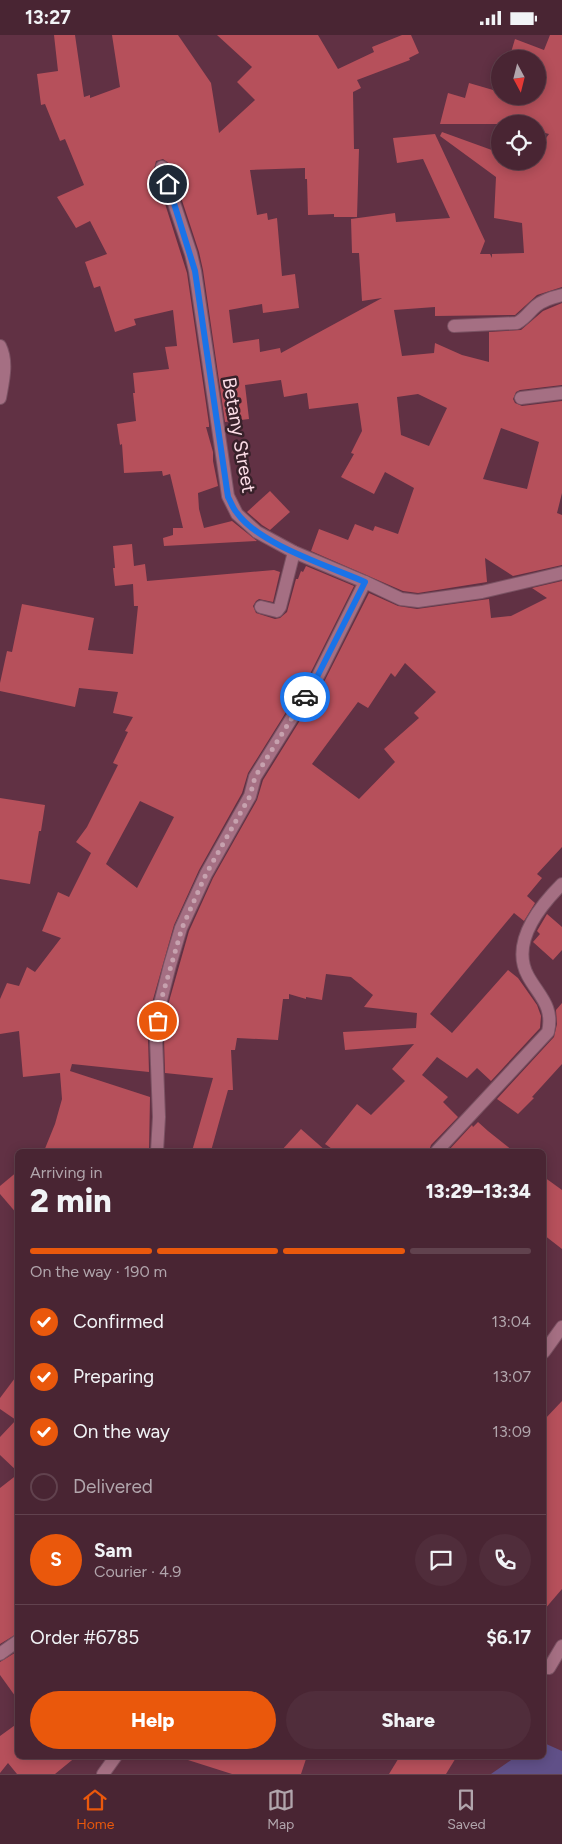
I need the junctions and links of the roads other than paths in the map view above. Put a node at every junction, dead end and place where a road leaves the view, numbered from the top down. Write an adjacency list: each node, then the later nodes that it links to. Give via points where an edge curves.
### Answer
1 (162, 167): 8 (street, Betany Street, via 195,271 228,497 237,514 256,532)
2 (562, 295): 3 (street, via 544,301 517,323)
3 (454, 326)
4 (0, 346): 7 (street, via 5,370)
5 (562, 393): 6 (street)
6 (521, 397)
7 (0, 398)
8 (294, 552): 10 (street, Betany Street); 11 (street, via 280,607 277,611)
9 (562, 573): 10 (street, Betany Street, via 482,592 418,601 401,599)
10 (365, 582): 13 (street, via 318,675 255,777 250,796 206,874 182,928 160,1004 156,1038)
11 (262, 607)
12 (562, 884): 14 (street, via 546,901 524,938 522,953 526,974 548,1007 551,1020 548,1032)
13 (157, 1149)
14 (439, 1149)
15 (562, 1327): 16 (street)
16 (546, 1349)
17 (15, 1643): 19 (street)
18 (562, 1646): 20 (street)
19 (0, 1654)
20 (546, 1667): 21 (street)
21 (562, 1671)
22 (114, 1759): 23 (street)
23 (103, 1774)

